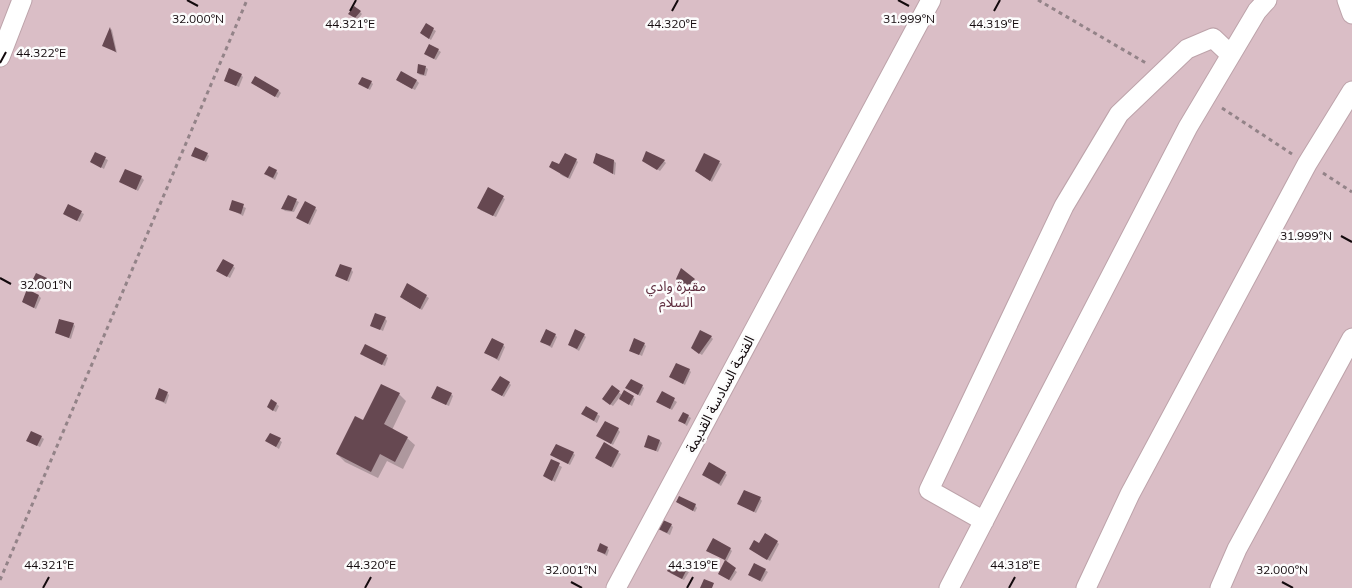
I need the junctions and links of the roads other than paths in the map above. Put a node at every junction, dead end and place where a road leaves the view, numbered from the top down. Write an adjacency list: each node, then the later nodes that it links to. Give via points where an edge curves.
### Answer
1 (22, 0): 7 (street)
2 (931, 0): 11 (street, الفتحة السادسة القديمة)
3 (1267, 0): 6 (street)
4 (1347, 0): 5 (street)
5 (1352, 14)
6 (1231, 55): 10 (street, via 1188,127); 10 (street, via 1213,38 1187,49 1120,114 1064,206 929,490)
7 (0, 57)
8 (1352, 91): 13 (street, via 1308,164 1139,476)
9 (1352, 338): 14 (street, via 1237,549)
10 (984, 521): 12 (street)
11 (616, 588)
12 (949, 588)
13 (1086, 588)
14 (1220, 588)

